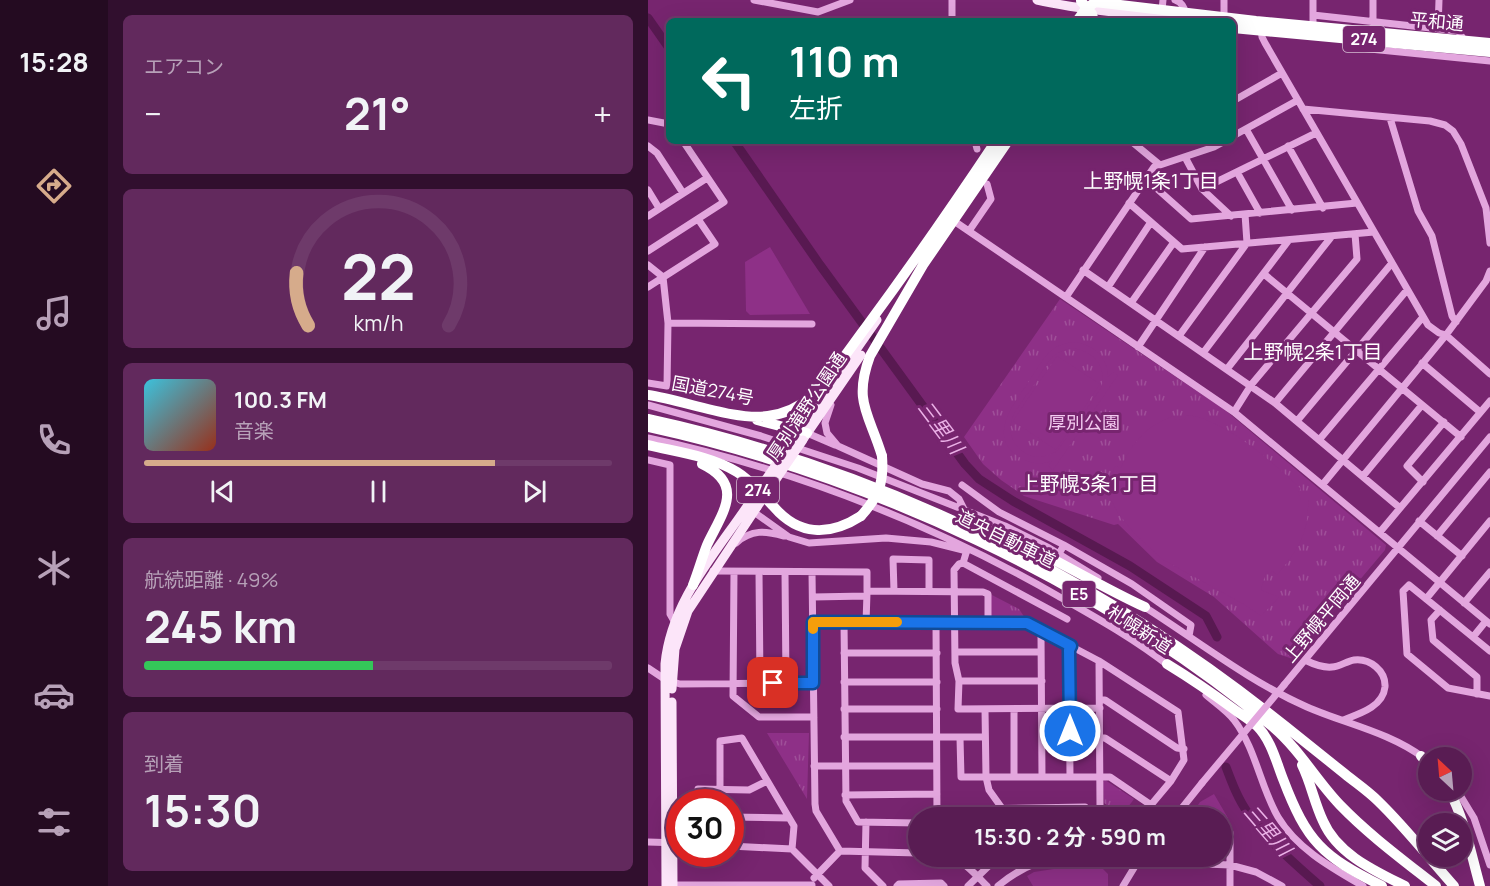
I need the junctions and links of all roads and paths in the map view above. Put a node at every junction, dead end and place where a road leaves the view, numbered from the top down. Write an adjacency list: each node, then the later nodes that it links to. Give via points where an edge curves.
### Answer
1 (754, 0): 2 (street, via 818,12)
2 (850, 0)
3 (952, 0): 13 (street)
4 (1037, 0): 11 (main road)
5 (1075, 0): 11 (main road)
6 (1174, 0): 15 (street, via 1181,4)
7 (1224, 0): 16 (street)
8 (1313, 0): 18 (street)
9 (1373, 0): 22 (street)
10 (1439, 0): 21 (street)
11 (1089, 5): 12 (highway, 平和通 / 274); 14 (highway); 15 (main road)
12 (1162, 5): 15 (highway, 平和通 / 274)
13 (952, 18)
14 (1079, 18)
15 (1183, 18)
16 (1225, 18)
17 (1236, 21): 19 (highway, 平和通 / 274)
18 (1313, 21): 19 (highway, 平和通 / 274); 22 (highway, 平和通 / 274)
19 (1261, 26): 20 (highway, 平和通 / 274); 22 (highway, 平和通 / 274); 28 (street, via 1263,41)
20 (1236, 28)
21 (1438, 29): 22 (street); 23 (street, via 1458,31)
22 (1372, 31): 23 (highway, 平和通 / 274); 26 (highway, 平和通 / 274)
23 (1464, 40): 24 (highway, 平和通 / 274)
24 (1490, 43)
25 (1360, 48): 27 (street)
26 (1490, 52)
27 (1490, 62)
28 (1282, 73): 29 (street); 30 (street)
29 (1236, 98)
30 (1298, 100): 31 (street); 35 (street)
31 (1303, 109): 32 (street); 36 (street)
32 (1390, 118): 69 (street, via 1438,123 1453,131 1486,208); 98 (street, via 1418,211 1432,236)
33 (648, 120): 34 (street)
34 (666, 122)
35 (1246, 129): 37 (street); 48 (street)
36 (1316, 133): 44 (street); 58 (street)
37 (1236, 134)
38 (685, 144): 51 (street)
39 (994, 144): 80 (highway, 274)
40 (1006, 144): 67 (highway, 274)
41 (1134, 144): 46 (street)
42 (1142, 144): 46 (street)
43 (1220, 144): 47 (street)
44 (1288, 146): 48 (street); 60 (street)
45 (648, 147): 56 (street, via 657,153)
46 (1139, 148): 49 (street)
47 (1185, 157): 49 (street); 54 (street)
48 (1263, 159): 50 (street); 61 (street)
49 (1160, 165): 52 (street)
50 (1237, 172): 54 (street); 62 (street)
51 (707, 178): 56 (street); 66 (street, via 724,202)
52 (1146, 179): 57 (street); 65 (street, via 1191,219)
53 (987, 184): 70 (street, via 992,199)
54 (1202, 189): 65 (street)
55 (648, 190): 59 (street)
56 (683, 193): 59 (street)
57 (1129, 203): 68 (street); 83 (street)
58 (1357, 203): 60 (street); 71 (street)
59 (659, 208): 64 (street)
60 (1323, 208): 61 (street)
61 (1292, 210): 62 (street)
62 (1260, 213): 63 (street)
63 (1245, 214): 65 (street); 76 (street)
64 (648, 216)
65 (1231, 216)
66 (698, 219): 79 (street); 86 (street, via 715,244)
67 (954, 221): 70 (street); 80 (highway, 274)
68 (1152, 222): 75 (street); 88 (street)
69 (1489, 230): 77 (street)
70 (969, 231): 91 (street)
71 (1374, 232): 72 (street); 81 (street)
72 (1355, 234): 73 (street); 94 (street, via 1357,259)
73 (1332, 236): 74 (street); 90 (street)
74 (1289, 240): 76 (street); 85 (street)
75 (1174, 242): 78 (street, via 1182,249); 92 (street)
76 (1247, 243): 78 (street); 102 (street)
77 (1490, 243)
78 (1205, 247): 96 (street)
79 (648, 251)
80 (919, 262): 93 (highway, 国道274号 / 274); 93 (highway, 国道274号 / 274)
81 (1392, 264): 89 (street); 100 (street)
82 (648, 265): 86 (street)
83 (1083, 270): 88 (street); 91 (street)
84 (1490, 271): 98 (street)
85 (1264, 273): 90 (street); 106 (street)
86 (663, 277): 87 (street); 97 (street)
87 (648, 286)
88 (1108, 287): 92 (street)
89 (1407, 290): 95 (street); 105 (street)
90 (1287, 293): 94 (street); 108 (street)
91 (1066, 297): 104 (street)
92 (1131, 303): 96 (street)
93 (887, 310): 103 (highway, 国道274号 / 274); 134 (highway, 国道274号 / 274, bridge, via 864,372 862,395 882,456 883,471 874,502 851,523 831,530 797,525 781,515 738,472)
94 (1311, 313): 100 (street); 112 (street)
95 (1423, 317): 101 (street, via 1431,328); 109 (street)
96 (1156, 320): 102 (street); 104 (street)
97 (668, 322): 99 (street); 111 (street, via 667,386)
98 (1456, 322): 101 (street)
99 (812, 324)
100 (1334, 332): 105 (street); 117 (street)
101 (1446, 335): 107 (street); 110 (street)
102 (1179, 336): 106 (street)
103 (860, 346): 113 (main road, 厚別滝野公園通); 122 (highway, 国道274号 / 274, via 804,402 778,414); 127 (main road, 厚別滝野公園通)
104 (1138, 347): 120 (street)
105 (1356, 350): 109 (street); 124 (street)
106 (1203, 353): 108 (street)
107 (1422, 363): 114 (street); 121 (street)
108 (1227, 369): 112 (street)
109 (1379, 369): 114 (street); 131 (street)
110 (1490, 374)
111 (648, 383)
112 (1251, 385): 117 (street); 120 (street)
113 (839, 386): 127 (main road, 厚別滝野公園通); 133 (street, via 825,423 827,433)
114 (1401, 388): 119 (street); 135 (street)
115 (648, 395): 122 (highway, 国道274号 / 274)
116 (1490, 401): 121 (street)
117 (1275, 403): 124 (street)
118 (648, 405): 145 (street, 札幌新道, via 811,451)
119 (1422, 405): 125 (street); 138 (street)
120 (1234, 412): 140 (street)
121 (1480, 412): 129 (street)
122 (745, 416): 127 (highway)
123 (648, 418): 142 (highway, 道央自動車道 / E5, via 801,460)
124 (1297, 421): 131 (street)
125 (1444, 422): 129 (street); 139 (street, via 1407,466)
126 (648, 427): 218 (highway, 道央自動車道 / E5, via 800,468 973,539 1066,587 1165,647)
127 (801, 435): 133 (street); 143 (main road, 厚別滝野公園通, bridge)
128 (1490, 436): 146 (street, 上野幌平岡通)
129 (1461, 437): 139 (street)
130 (648, 438): 152 (street, 札幌新道, via 806,480)
131 (1319, 440): 135 (street)
132 (648, 445): 134 (highway, 国道274号 / 274)
133 (838, 446): 145 (street, via 922,484 949,491)
134 (678, 453): 163 (highway, via 712,468 722,476 727,490 724,514 707,545)
135 (1342, 459): 138 (street); 140 (street)
136 (648, 460): 176 (street, via 670,465 670,615)
137 (1490, 472): 149 (street)
138 (1363, 476): 144 (street)
139 (1423, 482): 144 (street)
140 (1323, 484): 148 (street)
141 (962, 485): 185 (street, via 999,512 1132,584 1191,625)
142 (914, 502): 173 (highway, via 1012,538); 285 (highway, 道央自動車道 / E5, via 1037,561 1197,659 1376,798)
143 (752, 507): 150 (street); 153 (main road, 厚別滝野公園通); 163 (main road, 厚別滝野公園通)
144 (1400, 508): 148 (street)
145 (964, 509): 173 (street, 札幌新道, via 1049,548)
146 (1419, 521): 149 (street); 151 (street, 上野幌平岡通)
147 (1490, 521): 154 (street)
148 (1380, 532): 151 (street)
149 (1437, 536): 154 (street)
150 (789, 537): 152 (street, via 809,543 886,538); 153 (street, via 749,533)
151 (1399, 547): 162 (street); 193 (street, 上野幌平岡通)
152 (971, 551): 155 (street); 195 (street, 札幌新道, via 1082,609)
153 (723, 556): 156 (main road, 厚別滝野公園通)
154 (1462, 556): 162 (street)
155 (963, 563): 166 (street, via 954,570); 171 (street)
156 (713, 571): 157 (street); 197 (main road, 厚別滝野公園通, via 681,628)
157 (734, 572): 158 (street); 202 (street)
158 (759, 572): 159 (street); 203 (street)
159 (785, 572): 160 (street); 204 (street)
160 (812, 572): 168 (street, via 867,572); 169 (street)
161 (1488, 577): 172 (street)
162 (1439, 582): 170 (street); 172 (street)
163 (693, 585): 176 (main road, 厚別滝野公園通)
164 (894, 591): 165 (street); 165 (street, via 893,560 929,560); 168 (street)
165 (929, 591): 166 (street)
166 (954, 592): 180 (street); 181 (street, via 988,594)
167 (1039, 592): 171 (street)
168 (867, 594): 169 (street); 179 (street)
169 (813, 597): 177 (street)
170 (1426, 598): 174 (street); 206 (street, via 1409,585 1403,591 1407,654 1448,688)
171 (1034, 600): 175 (street)
172 (1464, 603): 183 (street)
173 (1145, 607): 185 (street, 札幌新道)
174 (1440, 610): 186 (street); 206 (street, via 1431,620 1433,640 1477,677)
175 (1067, 619)
176 (674, 621): 197 (main road, 厚別滝野公園通, via 666,652)
177 (813, 622): 178 (street); 205 (street)
178 (844, 622): 179 (street); 191 (street)
179 (866, 622): 182 (street)
180 (955, 622): 181 (street); 182 (street); 189 (street)
181 (988, 622): 184 (street, via 1027,623)
182 (936, 623): 192 (street)
183 (1488, 623): 186 (street)
184 (1043, 631): 187 (street); 190 (street)
185 (1189, 636): 217 (street, 札幌新道, via 1256,680 1307,707)
186 (1473, 637): 188 (street)
187 (1071, 646): 194 (street); 213 (street)
188 (1490, 651)
189 (955, 652): 190 (street); 199 (street)
190 (1041, 652): 200 (street)
191 (844, 653): 192 (street); 198 (street)
192 (936, 653): 201 (street)
193 (1305, 660): 217 (street, via 1333,667 1362,660 1380,671 1385,684 1381,699); 247 (street, 上野幌平岡通, bridge)
194 (1099, 661): 208 (street); 224 (street, via 1179,712)
195 (1167, 664): 281 (street, 札幌新道, via 1232,718 1250,748 1271,805 1289,832 1334,870); 282 (highway, via 1257,727 1272,749 1309,835 1349,870)
196 (648, 668): 197 (street)
197 (669, 681): 202 (street); 236 (main road, 厚別滝野公園通)
198 (844, 681): 201 (street); 214 (street)
199 (959, 681): 200 (street); 210 (street, via 958,709)
200 (1042, 681): 212 (street)
201 (937, 682): 215 (street)
202 (733, 683): 203 (street); 216 (street, via 733,696 759,717)
203 (760, 683): 204 (street)
204 (786, 683): 205 (street)
205 (813, 683): 216 (street)
206 (1477, 694): 207 (street)
207 (1490, 696)
208 (1100, 700): 209 (street); 224 (street)
209 (1100, 708): 213 (street); 223 (street)
210 (985, 709): 211 (street); 220 (street)
211 (1014, 709): 212 (street); 229 (street)
212 (1042, 709): 213 (street); 231 (street)
213 (1070, 709): 232 (street)
214 (844, 710): 215 (street); 219 (street)
215 (937, 710): 221 (street)
216 (814, 717): 226 (street)
217 (1343, 720): 225 (street, 札幌新道, via 1392,738)
218 (1274, 728): 283 (highway, via 1298,757 1324,824 1334,837 1356,859); 284 (highway, 道央自動車道 / E5, via 1338,803)
219 (844, 737): 221 (street); 227 (street)
220 (985, 737): 222 (street); 230 (street)
221 (936, 738): 222 (street); 228 (street)
222 (960, 738): 230 (street, via 961,777)
223 (1099, 738): 233 (street); 235 (street, via 1105,738)
224 (1184, 749): 235 (street, via 1184,760)
225 (1418, 755)
226 (814, 766): 227 (street); 256 (street, via 816,811)
227 (845, 766): 228 (street); 240 (street)
228 (936, 766): 239 (street)
229 (1014, 776): 230 (street); 231 (street)
230 (986, 777): 245 (street, via 989,790)
231 (1042, 777): 232 (street)
232 (1070, 777): 233 (street)
233 (1100, 777): 243 (street, via 1110,777); 246 (street)
234 (767, 781): 237 (street, via 742,738 720,741); 238 (street); 249 (street)
235 (1171, 781): 243 (street)
236 (672, 789)
237 (720, 789)
238 (744, 790)
239 (937, 794): 240 (street); 244 (street)
240 (845, 795): 250 (street, via 858,822)
241 (1455, 801): 286 (highway)
242 (1464, 801): 259 (street, via 1474,818)
243 (1151, 805)
244 (937, 807)
245 (1001, 807)
246 (1100, 807)
247 (1183, 807)
248 (744, 817): 249 (street)
249 (789, 818): 255 (street, via 794,826)
250 (866, 822): 251 (street); 257 (street)
251 (908, 823)
252 (648, 842): 253 (street)
253 (666, 842)
254 (744, 847): 255 (street)
255 (792, 849): 267 (street)
256 (840, 851): 257 (street); 267 (street)
257 (866, 852): 258 (street); 272 (street, via 865,868)
258 (908, 853)
259 (1490, 865)
260 (1232, 866): 280 (street, via 1256,872)
261 (671, 867): 269 (main road, 厚別滝野公園通)
262 (966, 867): 268 (street)
263 (988, 867): 268 (street)
264 (1025, 867): 277 (street)
265 (1134, 867): 278 (street)
266 (1230, 867): 279 (street)
267 (816, 875): 270 (street); 271 (street)
268 (978, 877): 275 (street); 276 (street)
269 (670, 885): 270 (street)
270 (812, 885)
271 (829, 886)
272 (884, 886)
273 (897, 886): 274 (street)
274 (944, 886)
275 (968, 886)
276 (987, 886)
277 (998, 886)
278 (1123, 886)
279 (1230, 886)
280 (1282, 886)
281 (1363, 886)
282 (1382, 886)
283 (1405, 886)
284 (1436, 886)
285 (1454, 886)
286 (1480, 886)

